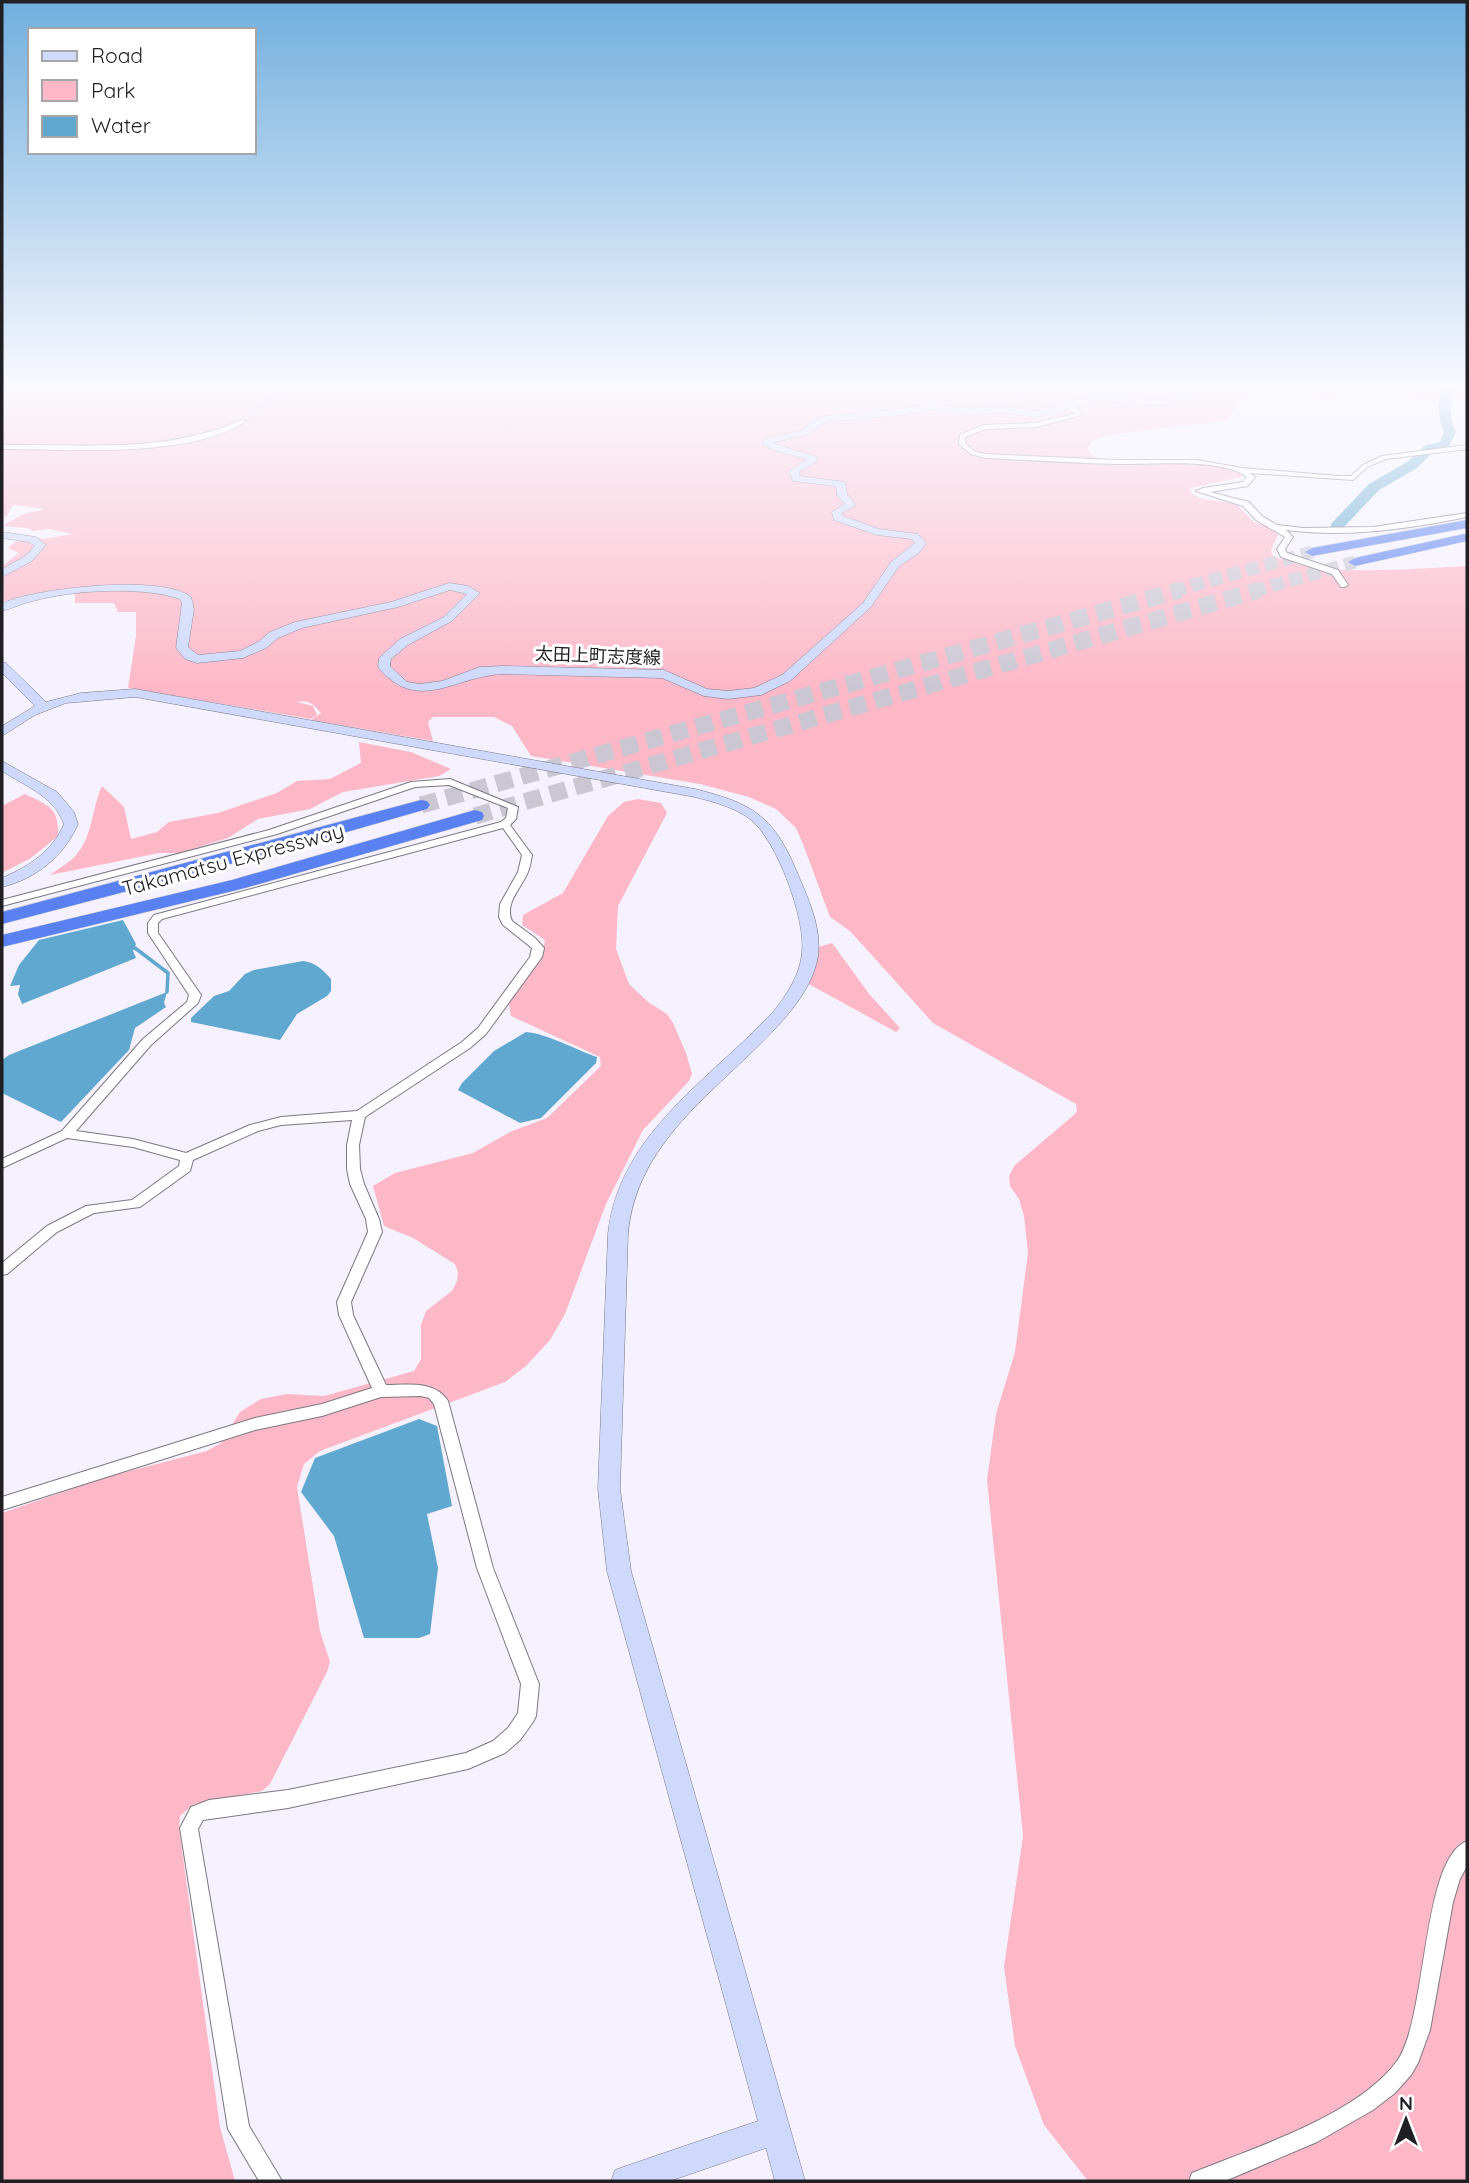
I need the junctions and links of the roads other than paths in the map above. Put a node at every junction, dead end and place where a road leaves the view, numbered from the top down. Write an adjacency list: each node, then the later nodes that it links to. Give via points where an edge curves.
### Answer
1 (842, 486): 12 (main road, 太田上町志度線, via 842,495 851,505 837,512 838,518 877,532 914,536 921,543 895,564 867,605 786,678 757,692 715,694 664,674 503,670 470,674 433,687 403,685 384,667 385,658 447,619 474,593 464,588 440,588 394,605 299,625 253,650 208,659 190,656 181,648 189,607 177,593 52,594)
2 (1233, 486): 5 (street, via 1200,491 1246,504)
3 (1467, 515): 5 (street, via 1344,533)
4 (1467, 524): 8 (highway)
5 (1275, 527): 11 (street, via 1289,537 1281,549 1284,555 1335,572)
6 (2, 535): 10 (main road, via 32,539 41,545)
7 (1467, 538): 9 (highway)
8 (1312, 552)
9 (1355, 562)
10 (2, 574)
11 (1344, 585)
12 (2, 608)
13 (2, 666): 14 (main road)
14 (44, 706): 15 (main road, via 27,712); 32 (main road, via 135,693 678,789 753,813 777,843 807,922 808,964 787,1004 646,1153 622,1203 609,1489 619,1571)
15 (2, 732)
16 (2, 765): 20 (main road, via 57,797 71,824 59,847 41,865)
17 (421, 805): 22 (highway, Takamatsu Expressway)
18 (475, 816): 23 (highway, Takamatsu Expressway, via 237,884)
19 (505, 824): 21 (street, via 513,807 506,802 450,782 414,784 273,832); 24 (street, via 527,855 503,915 538,947 536,957 482,1031); 25 (street, via 158,917 153,933 195,995 192,1003 146,1042)
20 (2, 883)
21 (2, 903)
22 (2, 918)
23 (2, 941)
24 (360, 1115): 26 (street, via 281,1121); 29 (street, via 353,1170 375,1232 344,1302)
25 (66, 1134): 26 (street, via 133,1143); 27 (street)
26 (187, 1158): 28 (street, via 185,1168 144,1199 92,1209 52,1229)
27 (2, 1164)
28 (2, 1270)
29 (382, 1391): 30 (street, via 255,1424); 33 (street, via 421,1390 441,1401 485,1568 530,1684 531,1700 527,1716 514,1734 499,1747 468,1761 288,1799 209,1809 191,1821 188,1835 239,2129)
30 (2, 1504)
31 (1467, 1850): 36 (street, via 1443,1902 1420,2031 1404,2069 1336,2122)
32 (775, 2130): 34 (main road); 35 (main road)
33 (271, 2181)
34 (626, 2181)
35 (790, 2181)
36 (1200, 2181)

